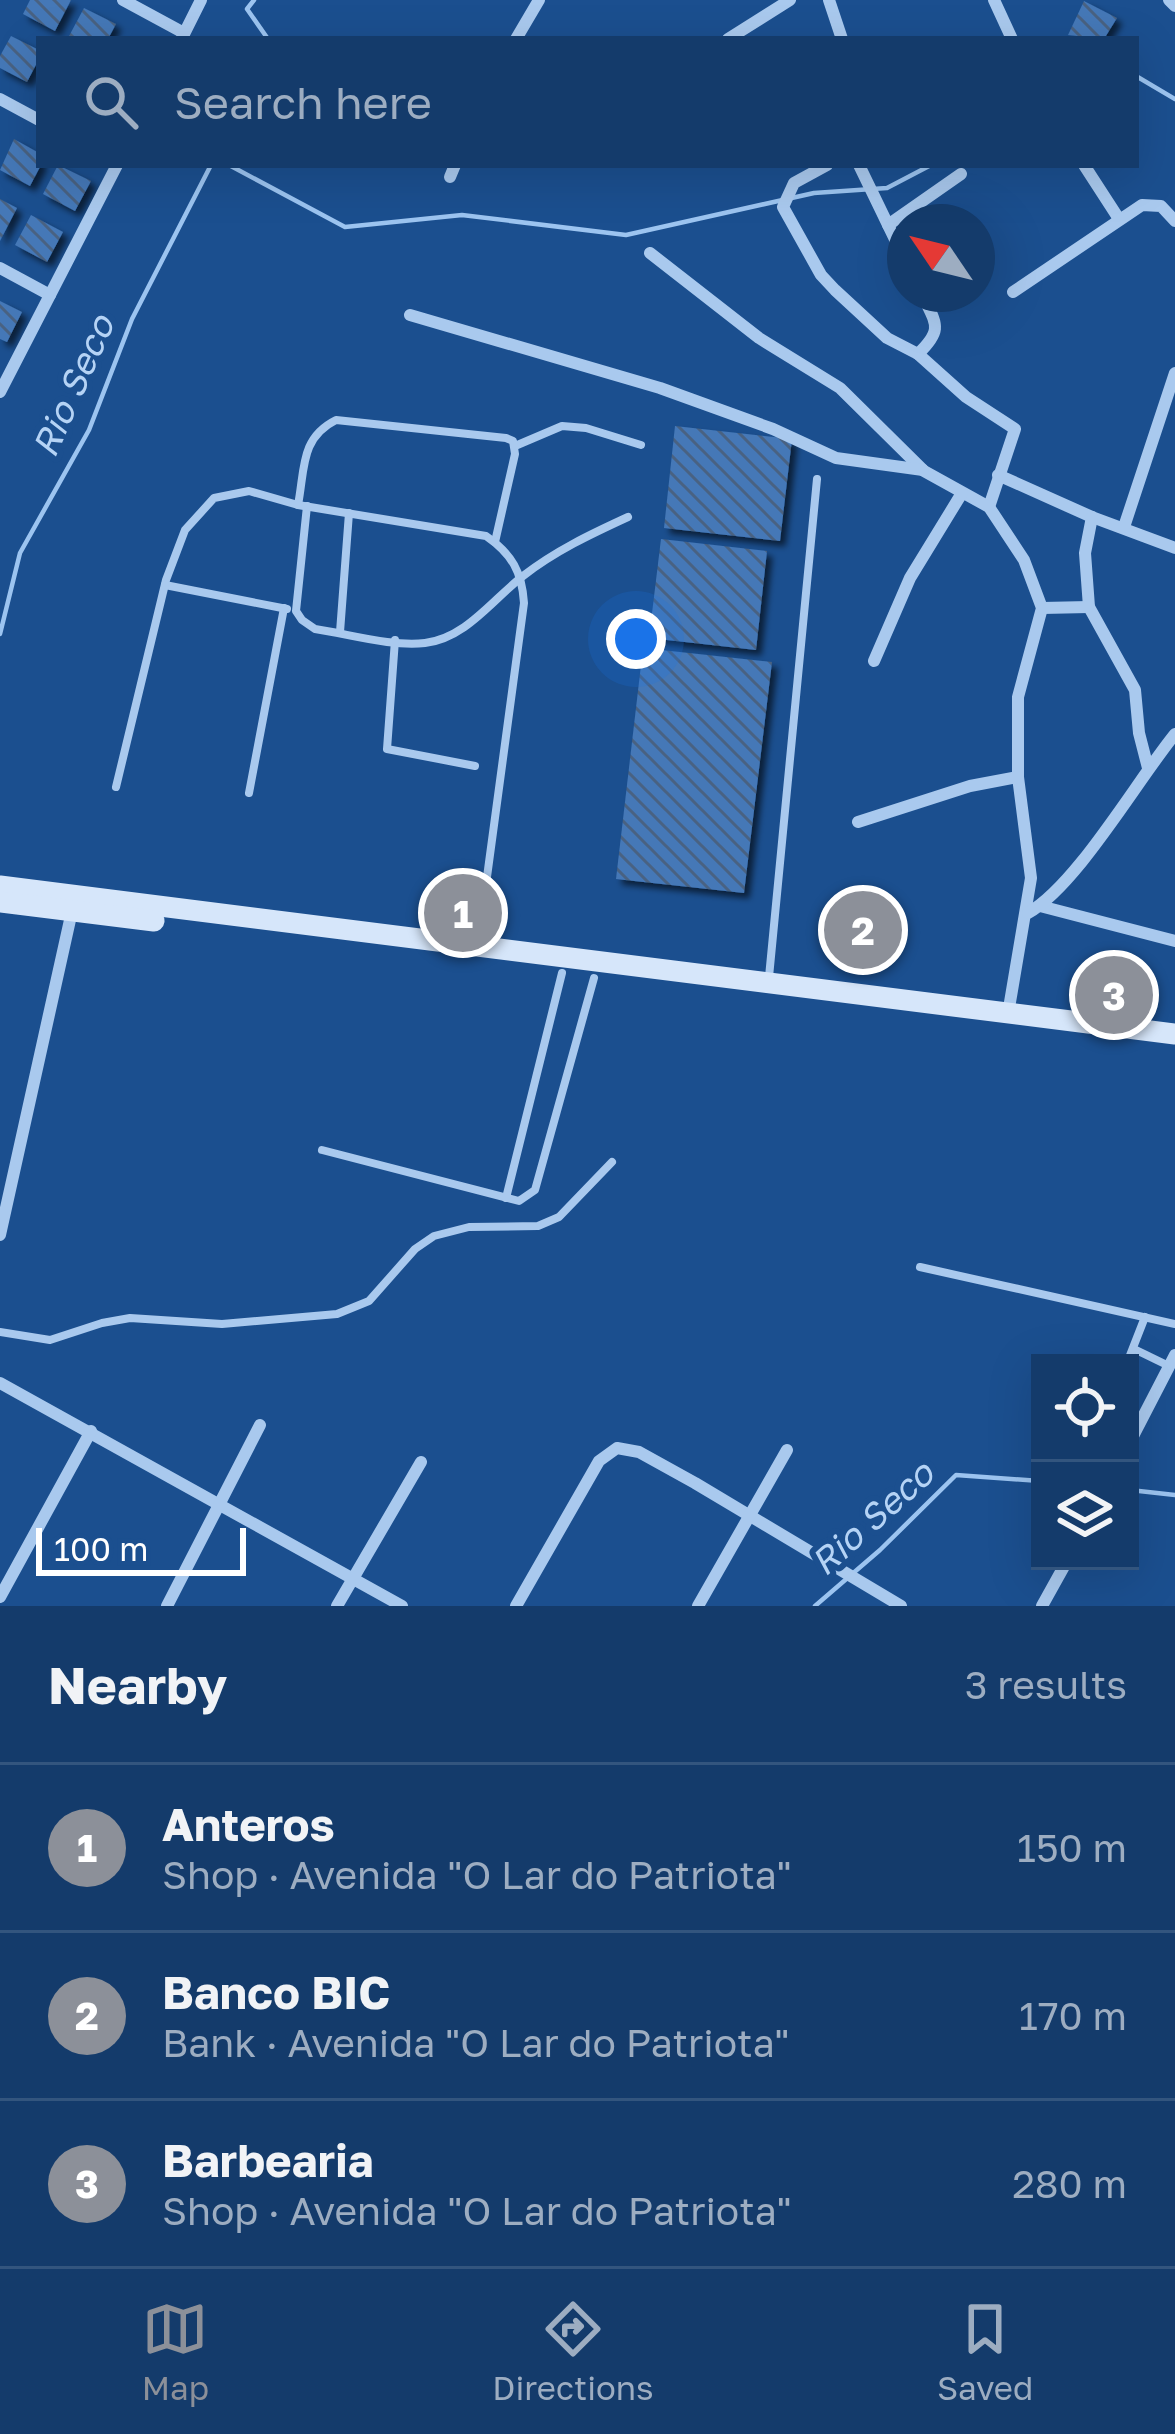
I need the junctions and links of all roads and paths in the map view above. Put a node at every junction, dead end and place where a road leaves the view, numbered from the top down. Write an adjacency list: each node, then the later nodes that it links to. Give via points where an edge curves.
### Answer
1 (123, 0): 7 (street)
2 (201, 0): 7 (street)
3 (539, 0): 8 (street)
4 (790, 0): 9 (street)
5 (829, 0): 10 (street)
6 (994, 0): 11 (street)
7 (183, 36)
8 (518, 36)
9 (733, 36)
10 (841, 36)
11 (1011, 36)
12 (0, 99): 13 (street)
13 (36, 118)
14 (115, 168): 26 (street)
15 (822, 168): 29 (street, via 794,183 783,207 821,275 887,338)
16 (860, 168): 22 (street)
17 (1086, 168): 20 (street)
18 (962, 174): 19 (street)
19 (918, 204)
20 (1119, 220): 21 (street, via 1151,203); 25 (street)
21 (1175, 221)
22 (887, 223)
23 (650, 253): 34 (street, via 759,338 840,388)
24 (0, 268): 26 (street)
25 (1013, 292)
26 (50, 295): 31 (street)
27 (930, 312): 29 (street, via 935,336)
28 (410, 315): 34 (street, via 660,388 836,458)
29 (918, 354): 35 (street, via 1015,429)
30 (1175, 373): 43 (street)
31 (0, 392)
32 (641, 445): 33 (lane, via 562,425)
33 (515, 446): 38 (lane, via 506,438 336,420 317,429 309,445); 44 (lane)
34 (924, 471): 37 (street)
35 (998, 475): 39 (street); 42 (street)
36 (817, 479): 70 (lane)
37 (962, 493): 39 (street); 54 (street, via 910,578)
38 (302, 506): 40 (lane); 47 (lane, via 249,491 214,497 185,530); 51 (lane)
39 (989, 507): 50 (street, via 1024,560)
40 (350, 513): 44 (lane); 52 (lane)
41 (628, 517): 46 (lane)
42 (1092, 518): 43 (street); 48 (street)
43 (1124, 527): 45 (street)
44 (496, 542): 46 (lane)
45 (1175, 548)
46 (522, 577): 53 (lane, via 445,639); 67 (lane)
47 (164, 585): 49 (lane); 59 (lane)
48 (1089, 607): 50 (street); 57 (street, via 1135,691)
49 (284, 608): 51 (lane); 60 (lane)
50 (1042, 608): 58 (street, via 1018,697)
51 (296, 611): 52 (lane, via 315,629)
52 (340, 632): 53 (lane)
53 (395, 640): 56 (lane, via 387,749)
54 (874, 661)
55 (1175, 734): 57 (street)
56 (475, 766)
57 (1148, 768): 64 (street, via 1071,875)
58 (1018, 777): 61 (street); 64 (street)
59 (116, 787)
60 (249, 793)
61 (858, 822)
62 (0, 886): 67 (main road)
63 (0, 902): 65 (main road)
64 (1034, 909): 66 (street); 71 (street)
65 (72, 911): 68 (main road); 77 (street)
66 (1175, 941)
67 (482, 950): 70 (main road)
68 (562, 973): 69 (main road); 76 (lane)
69 (594, 978): 73 (main road); 76 (lane, via 536,1190 519,1201)
70 (768, 984): 71 (main road)
71 (1008, 1014): 72 (main road)
72 (1175, 1034)
73 (1175, 1048)
74 (322, 1150): 76 (lane)
75 (612, 1162): 81 (lane, via 559,1217 434,1236 369,1301 337,1314 222,1324 130,1318 50,1340)
76 (506, 1198)
77 (0, 1235)
78 (920, 1267): 79 (lane)
79 (1144, 1317): 80 (lane); 82 (lane)
80 (1175, 1324)
81 (0, 1333)
82 (1134, 1348): 83 (lane); 84 (lane)
83 (1131, 1354)
84 (1172, 1360): 86 (street)
85 (0, 1382): 88 (street)
86 (1139, 1424)
87 (260, 1425): 91 (street)
88 (91, 1431): 91 (street); 96 (street)
89 (787, 1450): 92 (street)
90 (422, 1462): 94 (street)
91 (220, 1504): 94 (street); 97 (street)
92 (749, 1517): 95 (street); 100 (street, via 639,1452 617,1448 599,1461); 101 (street)
93 (1061, 1570): 103 (street)
94 (352, 1576): 98 (street); 99 (street)
95 (874, 1600): 102 (street)
96 (1, 1602)
97 (167, 1606)
98 (337, 1606)
99 (402, 1606)
100 (516, 1606)
101 (698, 1606)
102 (901, 1606)
103 (1042, 1606)

